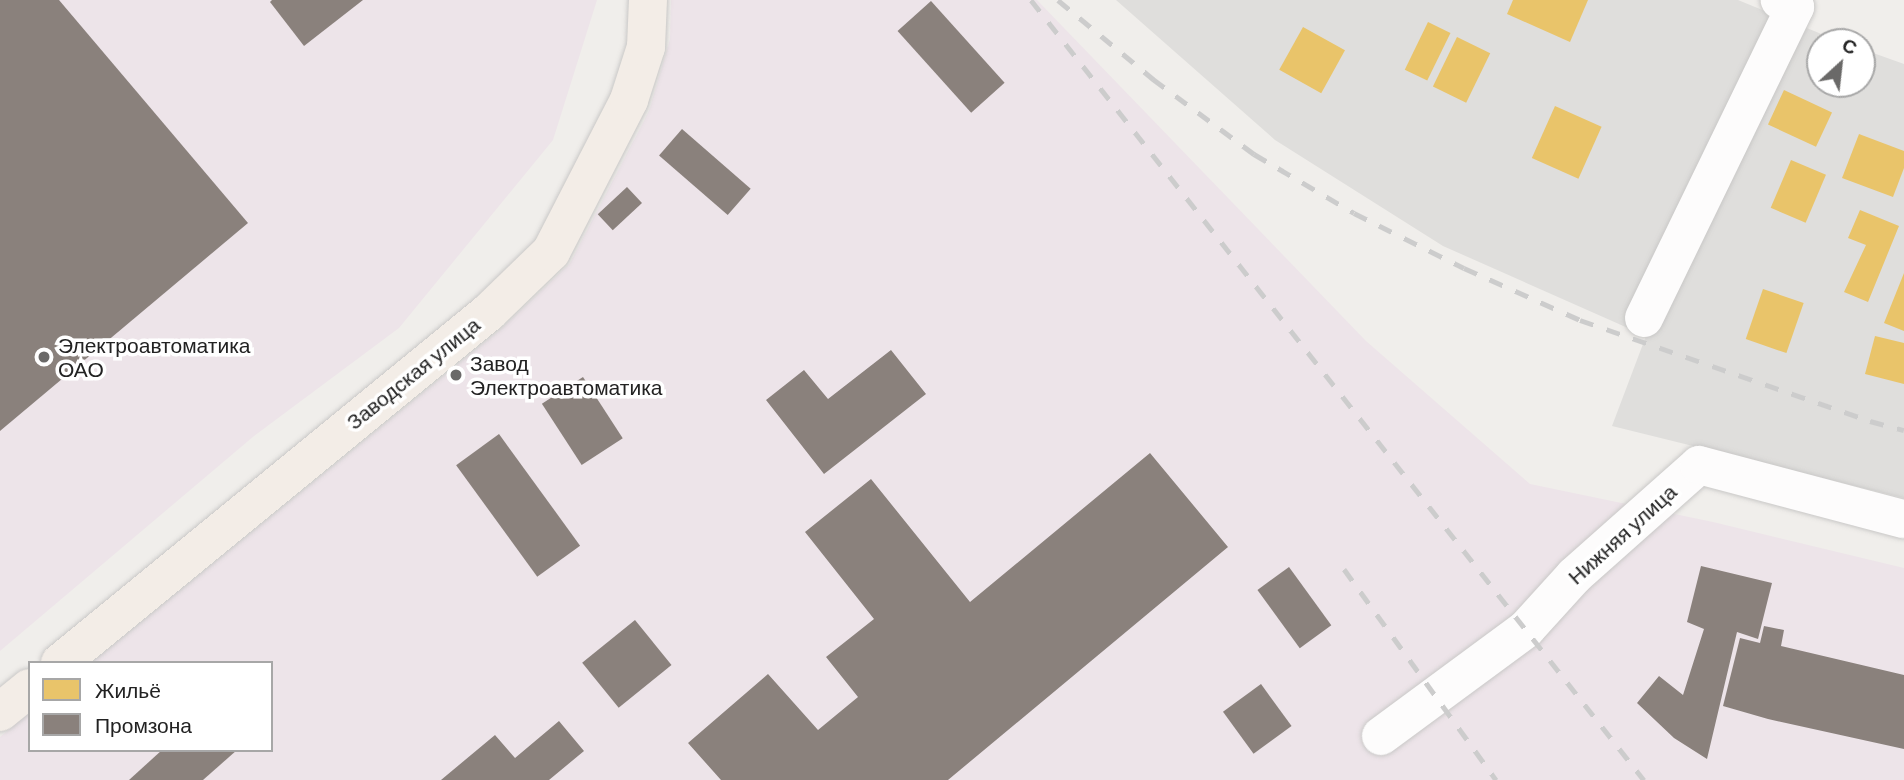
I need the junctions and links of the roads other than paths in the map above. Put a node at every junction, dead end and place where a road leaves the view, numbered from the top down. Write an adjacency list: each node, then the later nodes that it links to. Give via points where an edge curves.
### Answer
1 (648, 0): 5 (main road, Заводская улица, via 646,47 629,100 551,252 489,312)
2 (1780, 0): 3 (street, via 1795,7)
3 (1644, 318)
4 (1904, 519): 8 (street, Нижняя улица, via 1699,465 1574,576 1526,629)
5 (62, 661)
6 (28, 690): 7 (main road)
7 (0, 712)
8 (1381, 736)

